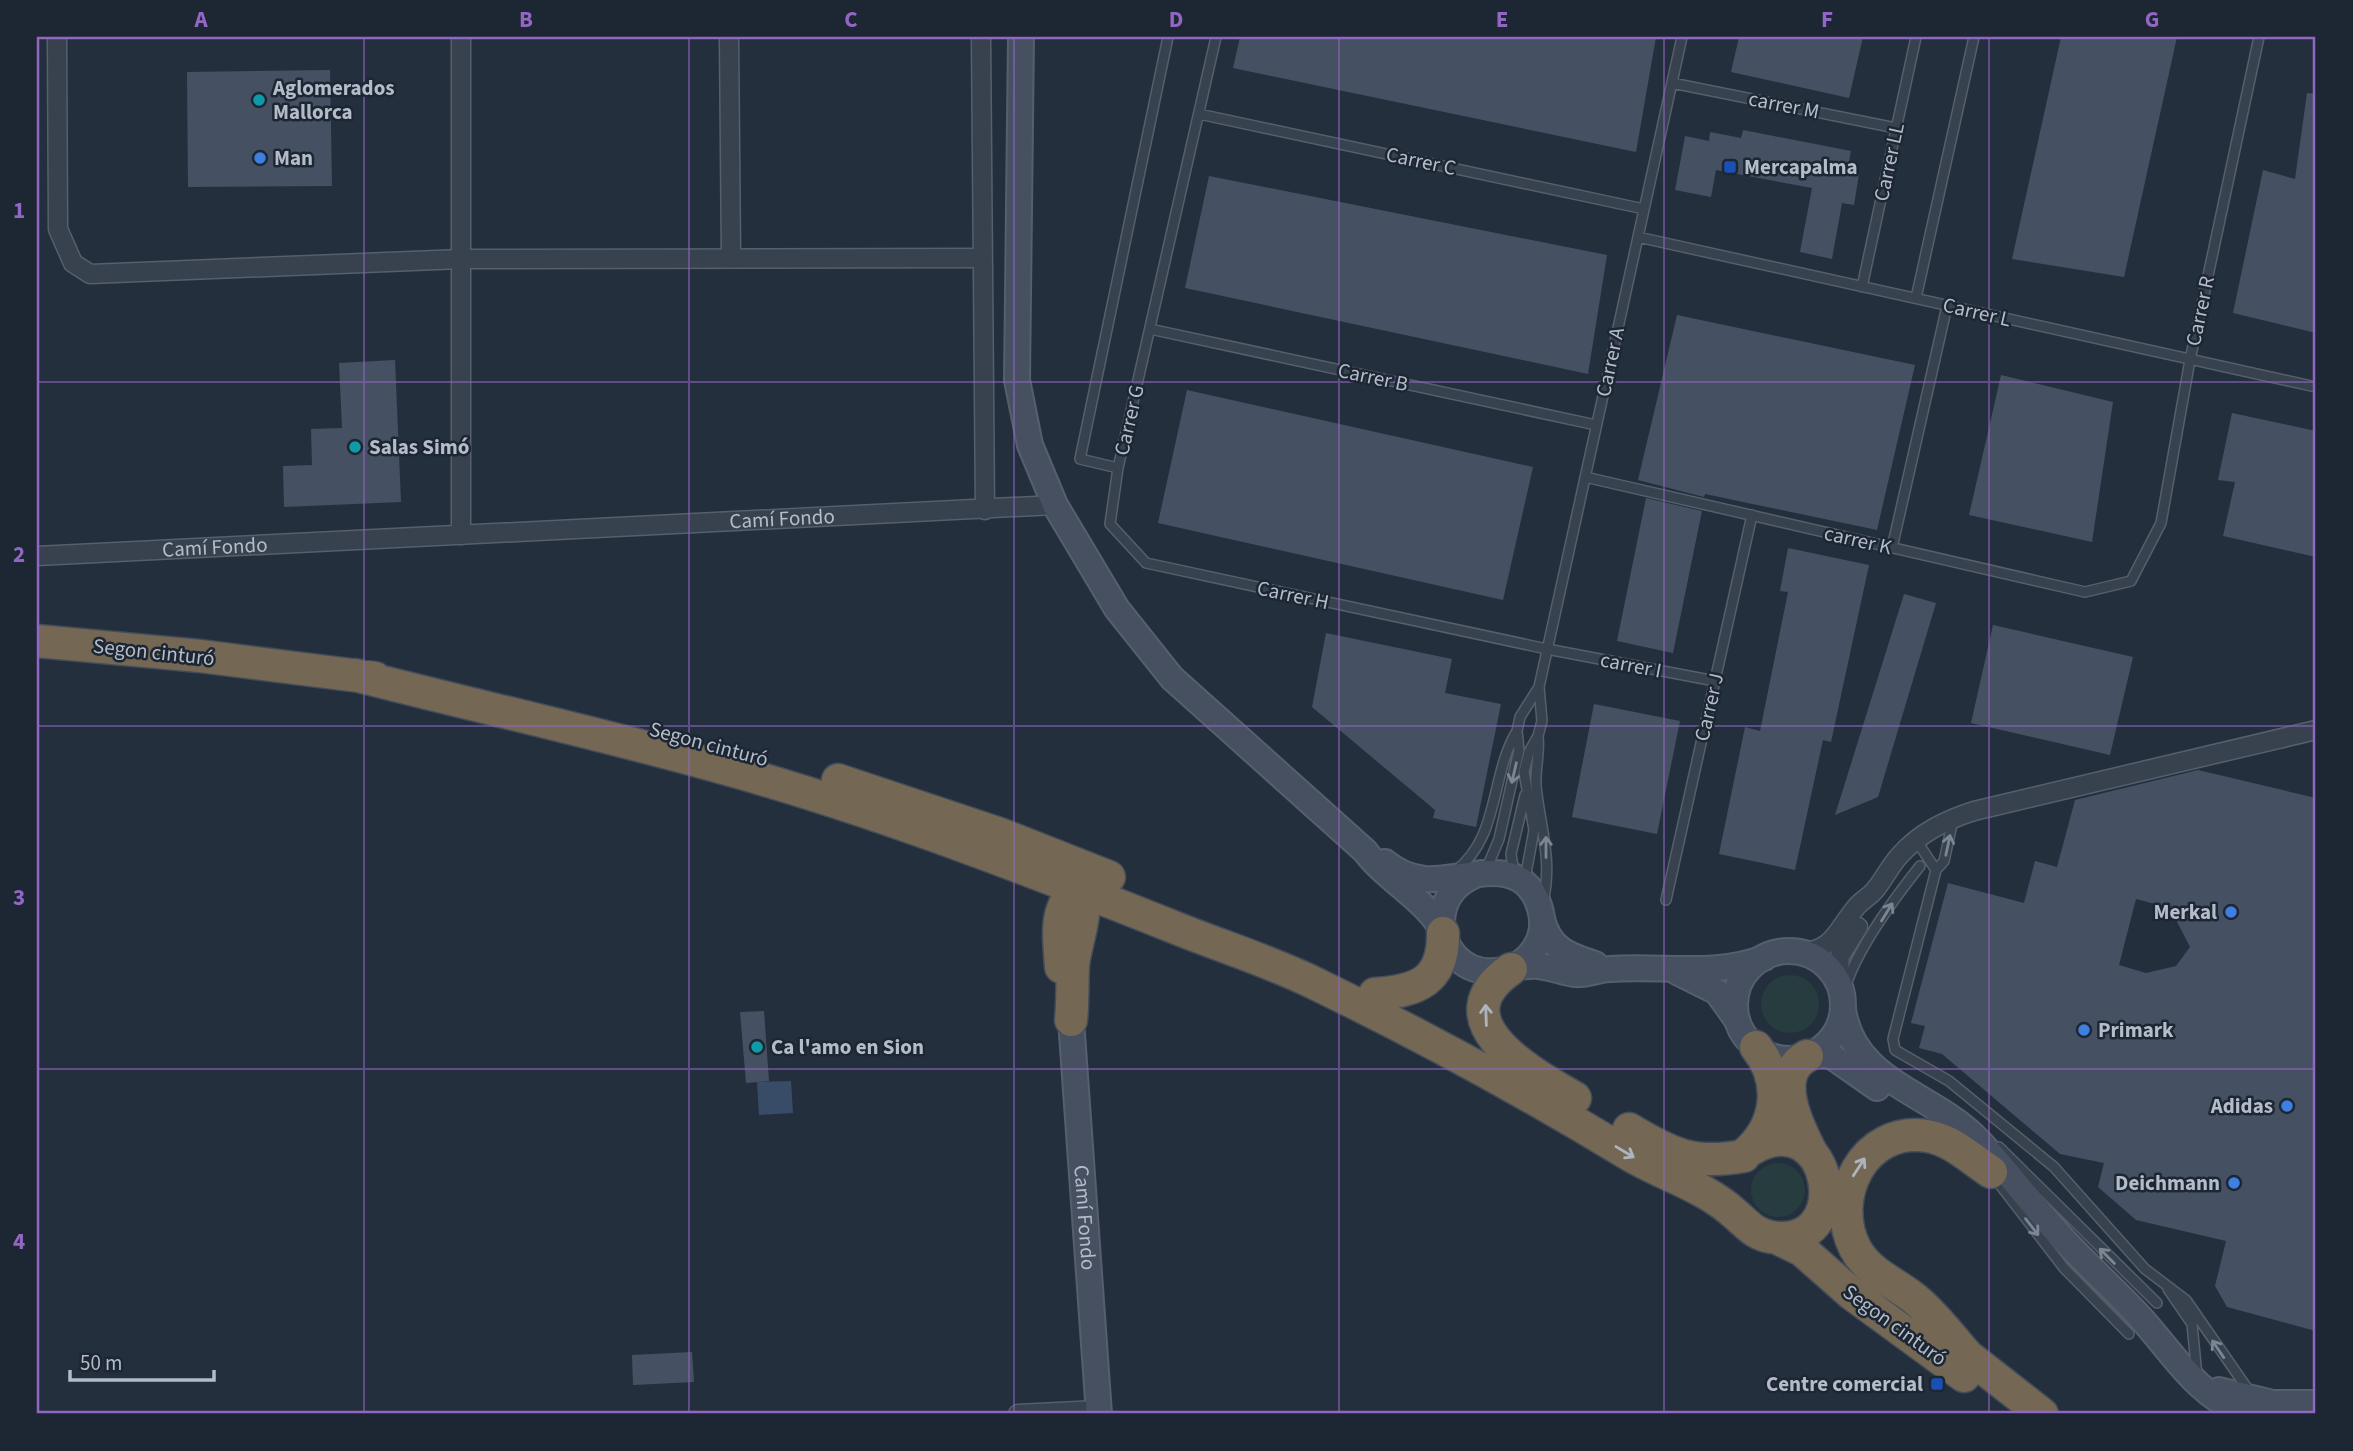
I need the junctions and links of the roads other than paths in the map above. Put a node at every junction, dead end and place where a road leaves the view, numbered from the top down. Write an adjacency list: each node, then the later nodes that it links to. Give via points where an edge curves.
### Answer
1 (57, 37): 19 (street, via 58,229 73,263 90,274)
2 (461, 37): 19 (street)
3 (729, 37): 17 (street)
4 (981, 37): 18 (street)
5 (1021, 37): 29 (street, via 1017,380 1030,445)
6 (1168, 37): 27 (lane, Carrer G, via 1080,459)
7 (1216, 37): 13 (lane, Carrer G)
8 (1682, 37): 12 (lane, Carrer A)
9 (1916, 37): 14 (lane, Carrer LL)
10 (1974, 37): 21 (lane)
11 (2259, 37): 24 (lane, Carrer R)
12 (1672, 83): 14 (lane, carrer M); 15 (lane, Carrer A)
13 (1199, 114): 15 (lane, Carrer C); 23 (lane, Carrer G)
14 (1896, 128): 20 (lane, Carrer LL)
15 (1644, 209): 16 (lane, Carrer A)
16 (1638, 237): 20 (lane, Carrer L); 26 (lane, Carrer A)
17 (731, 258): 18 (street); 19 (street)
18 (981, 258): 30 (street)
19 (461, 259): 32 (street)
20 (1862, 287): 21 (lane, Carrer L)
21 (1916, 298): 22 (lane, Carrer L)
22 (1947, 306): 24 (lane, Carrer L); 33 (lane)
23 (1150, 330): 26 (lane, Carrer B); 27 (lane, Carrer G)
24 (2190, 360): 25 (lane, Carrer L); 35 (lane, Carrer R, via 2161,523)
25 (2316, 387)
26 (1596, 425): 28 (lane, Carrer A)
27 (1118, 468): 37 (lane, Carrer H, via 1110,524 1146,563)
28 (1585, 477): 31 (lane, carrer K); 37 (lane, Carrer A)
29 (1055, 505): 30 (street, Camí Fondo); 48 (street, via 1117,609 1172,678)
30 (985, 510): 32 (street, Camí Fondo)
31 (1752, 515): 33 (lane, carrer K); 39 (lane, Carrer J)
32 (461, 535): 34 (street, Camí Fondo)
33 (1892, 548): 35 (lane, carrer K, via 2085,592)
34 (37, 556)
35 (2131, 581)
36 (37, 641): 38 (highway, Segon cinturó)
37 (1547, 649): 39 (lane, carrer I); 40 (lane, Carrer A)
38 (355, 675): 44 (highway, Segon cinturó, via 524,701); 49 (highway, Segon cinturó, via 740,772)
39 (1715, 681): 57 (lane, Carrer J)
40 (1539, 687): 42 (lane, via 1520,717); 43 (lane, via 1542,721)
41 (2316, 730): 46 (street)
42 (1517, 731): 52 (lane, one-way to 52, via 1519,750 1499,839 1489,867); 53 (lane, via 1506,748 1491,814 1476,848 1461,866)
43 (1538, 736): 45 (lane, via 1529,751); 58 (lane, one-way to 43, via 1546,836 1536,783)
44 (746, 753): 56 (highway, via 806,781 1067,872); 62 (highway, Segon cinturó, via 1053,854)
45 (1524, 781): 54 (lane, via 1534,830); 54 (lane, via 1524,803 1510,860 1515,876)
46 (1954, 817): 47 (street); 51 (lane, one-way to 46, via 1944,861)
47 (1916, 840): 51 (lane); 55 (street, via 1899,855)
48 (1365, 852): 53 (street, via 1407,876); 59 (street)
49 (1002, 859): 56 (highway, Segon cinturó); 60 (highway, via 1036,886)
50 (1920, 866): 68 (lane, one-way to 50, via 1858,960)
51 (1936, 870): 83 (lane, via 1893,1039 1895,1050 1950,1080 2025,1142 2128,1252)
52 (1481, 873): 53 (street); 54 (street, via 1499,872); 59 (street, via 1465,880 1448,899)
53 (1439, 878)
54 (1526, 885): 58 (street)
55 (1873, 892): 61 (street, via 1857,906 1838,936 1817,950); 68 (street, via 1868,911 1840,956)
56 (1094, 894): 60 (highway, via 1066,900 1061,908); 62 (highway, Segon cinturó)
57 (1666, 900)
58 (1542, 917): 64 (street, via 1536,948); 65 (street, via 1549,940 1563,953)
59 (1443, 933): 64 (street, via 1449,948 1466,965 1488,972); 67 (highway, via 1442,955 1432,975 1407,990)
60 (1067, 942): 62 (highway, via 1126,920 1210,951); 69 (highway, via 1063,996)
61 (1798, 952): 63 (street); 68 (street, via 1822,963)
62 (1270, 955): 67 (highway); 81 (highway, one-way to 81, via 1309,981 1444,1049 1643,1163 1719,1200)
63 (1764, 958): 66 (street, via 1728,968); 70 (street, via 1750,968 1738,990 1735,1009)
64 (1511, 969): 65 (street, via 1538,966 1577,975); 73 (highway, one-way to 64, via 1494,1042 1486,1025 1488,994)
65 (1609, 969): 66 (street)
66 (1670, 969): 70 (street, via 1717,992)
67 (1375, 995): 73 (highway, via 1509,1066)
68 (1841, 997): 71 (street, via 1834,1034); 72 (street, via 1849,1037)
69 (1071, 1020): 90 (street, Camí Fondo)
70 (1748, 1037): 71 (street, via 1780,1058); 76 (highway, via 1770,1070 1775,1102 1768,1124)
71 (1808, 1056): 77 (highway, via 1796,1066 1791,1095 1796,1123); 78 (street, via 1830,1055 1873,1086 1927,1113 1972,1148)
72 (1875, 1069): 74 (lane); 79 (street, via 1940,1109 1979,1140)
73 (1545, 1080): 76 (highway, via 1658,1147 1686,1158 1704,1161)
74 (1919, 1085)
75 (1937, 1095): 84 (lane, one-way to 75, via 2005,1152)
76 (1747, 1153): 77 (highway, via 1765,1143 1782,1141); 81 (highway, via 1734,1170 1730,1185)
77 (1812, 1154): 80 (highway, via 1826,1182)
78 (1991, 1172): 79 (street); 85 (lane, one-way to 85, via 2064,1268); 86 (highway, one-way to 78, via 1917,1300 1863,1261 1848,1227 1847,1193 1859,1165 1872,1150 1909,1135 1949,1143)
79 (2031, 1201): 87 (street)
80 (1824, 1205): 82 (highway, via 1806,1229); 86 (highway, via 1830,1238 1849,1268)
81 (1739, 1217): 82 (highway, via 1756,1232)
82 (1777, 1238): 92 (highway, Segon cinturó, via 1802,1250 1852,1294)
83 (2168, 1287): 87 (lane, via 2194,1329); 89 (lane, one-way to 83, via 2252,1394 2186,1300)
84 (2157, 1303)
85 (2129, 1334)
86 (1966, 1354): 93 (highway)
87 (2198, 1386): 89 (street, via 2215,1400)
88 (2310, 1405): 89 (street)
89 (2253, 1407)
90 (1098, 1412): 91 (street)
91 (1018, 1414)
92 (2013, 1414)
93 (2042, 1414)

